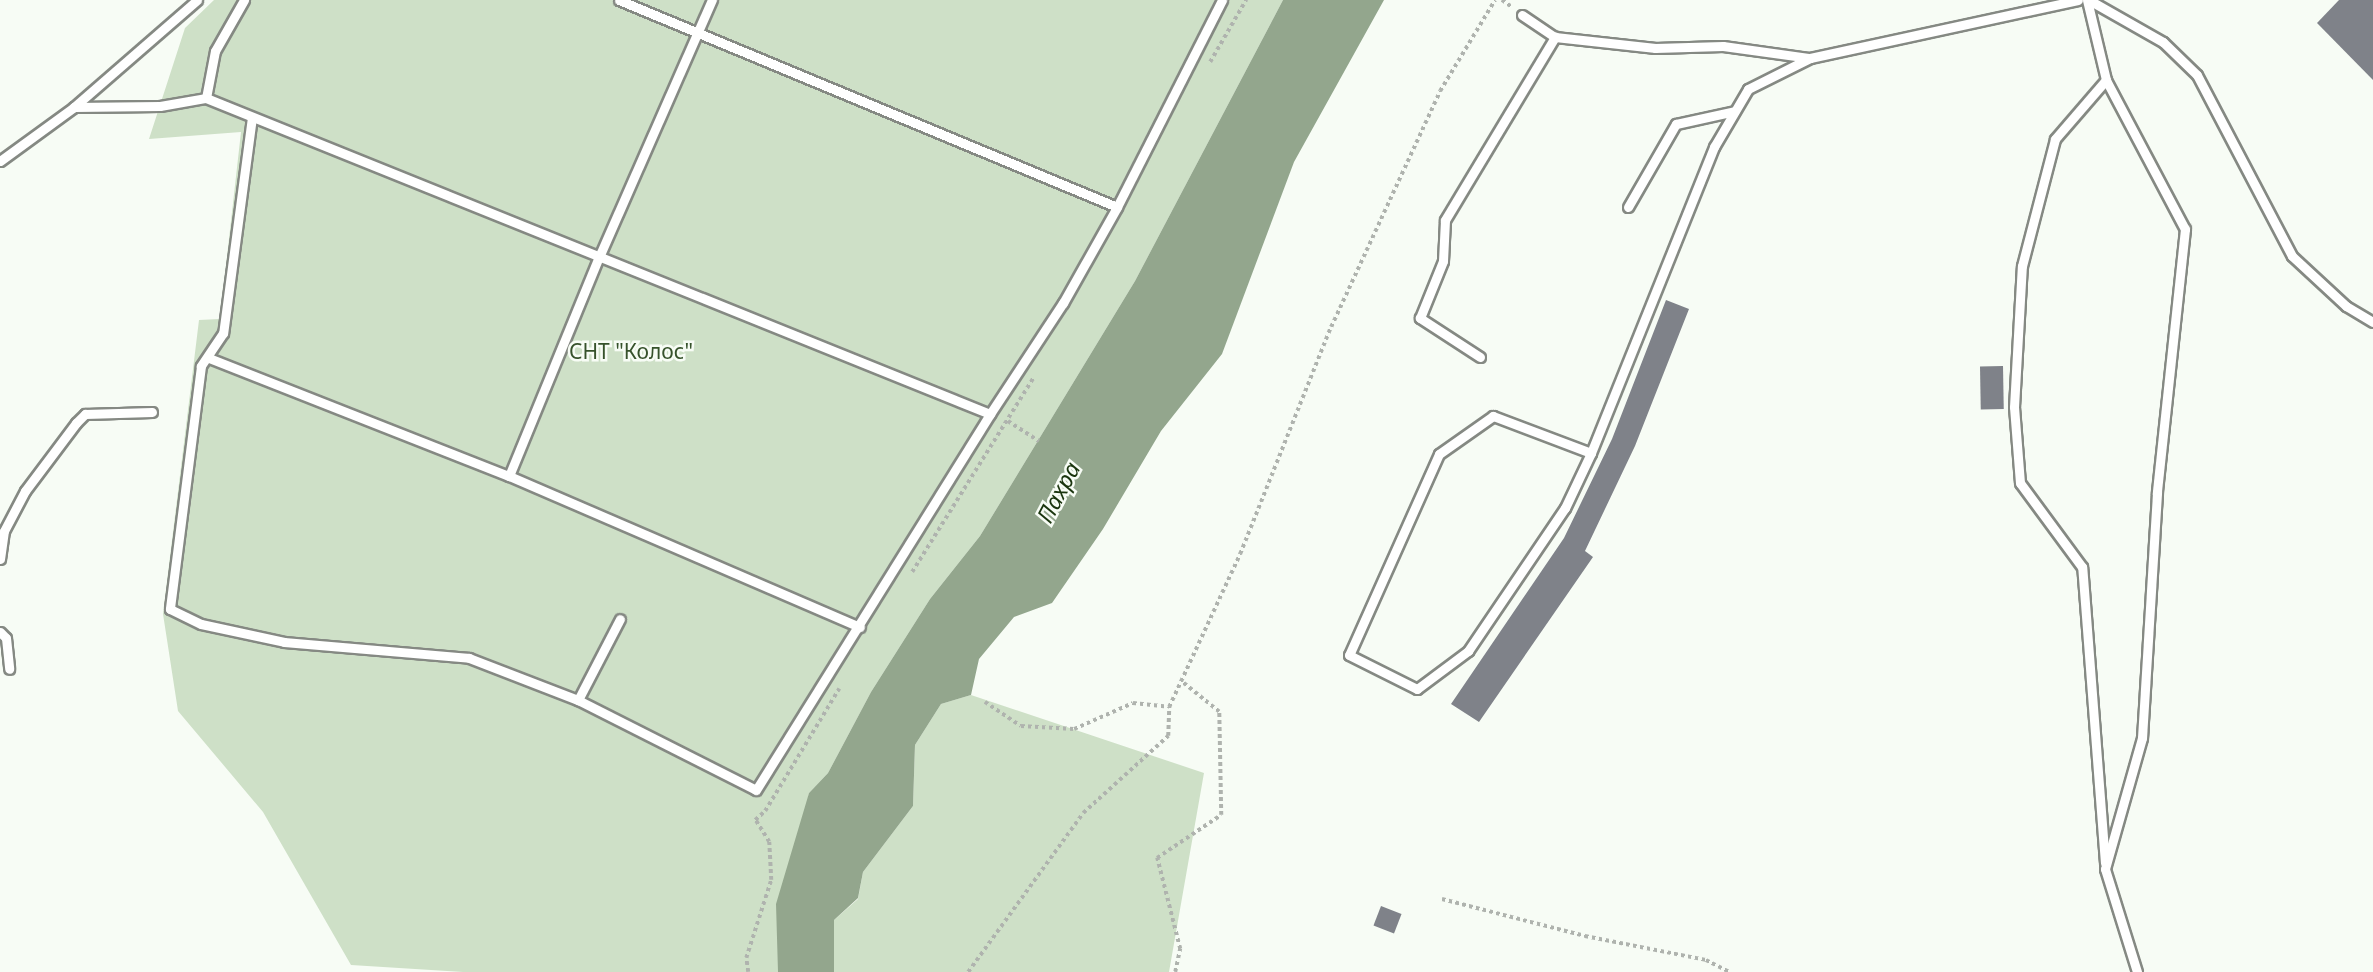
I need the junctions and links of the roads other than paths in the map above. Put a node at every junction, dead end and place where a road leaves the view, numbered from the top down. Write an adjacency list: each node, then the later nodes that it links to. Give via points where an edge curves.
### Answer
1 (197, 0): 14 (lane)
2 (244, 0): 13 (lane, via 215,51)
3 (619, 0): 9 (lane)
4 (712, 0): 9 (lane)
5 (1222, 0): 18 (lane)
6 (2078, 0): 11 (lane)
7 (2088, 0): 12 (lane); 21 (lane, via 2163,42 2197,75 2292,256 2346,306)
8 (1522, 15): 10 (lane)
9 (696, 31): 18 (lane); 20 (lane)
10 (1555, 37): 11 (lane, via 1655,48 1723,47); 22 (lane, via 1445,220 1443,261 1420,318)
11 (1810, 58): 15 (lane, via 1748,89)
12 (2106, 80): 34 (lane, via 2185,229 2157,493 2142,738); 34 (lane, via 2055,139 2022,266 2014,407 2020,483 2082,567)
13 (206, 98): 14 (lane, via 160,106); 16 (lane)
14 (74, 107): 17 (lane)
15 (1735, 111): 19 (lane, via 1676,124); 26 (lane, via 1714,147)
16 (253, 117): 20 (lane); 23 (lane, via 223,333)
17 (0, 161)
18 (1117, 207): 25 (lane, via 1063,303)
19 (1628, 207)
20 (600, 257): 25 (lane); 27 (lane)
21 (2373, 322)
22 (1480, 356)
23 (209, 358): 27 (lane); 33 (lane, via 201,366 170,609 201,624 284,642 469,658)
24 (152, 412): 28 (lane, via 85,414 25,491 5,531)
25 (989, 414): 30 (lane)
26 (1591, 453): 26 (lane, via 1565,508 1468,651 1417,689 1349,655 1439,454 1493,416)
27 (509, 476): 30 (lane)
28 (0, 559)
29 (621, 619): 33 (lane)
30 (860, 627): 33 (lane, via 756,790)
31 (0, 632): 32 (lane, via 6,638)
32 (9, 669)
33 (578, 700)
34 (2105, 869): 35 (lane)
35 (2137, 972)

